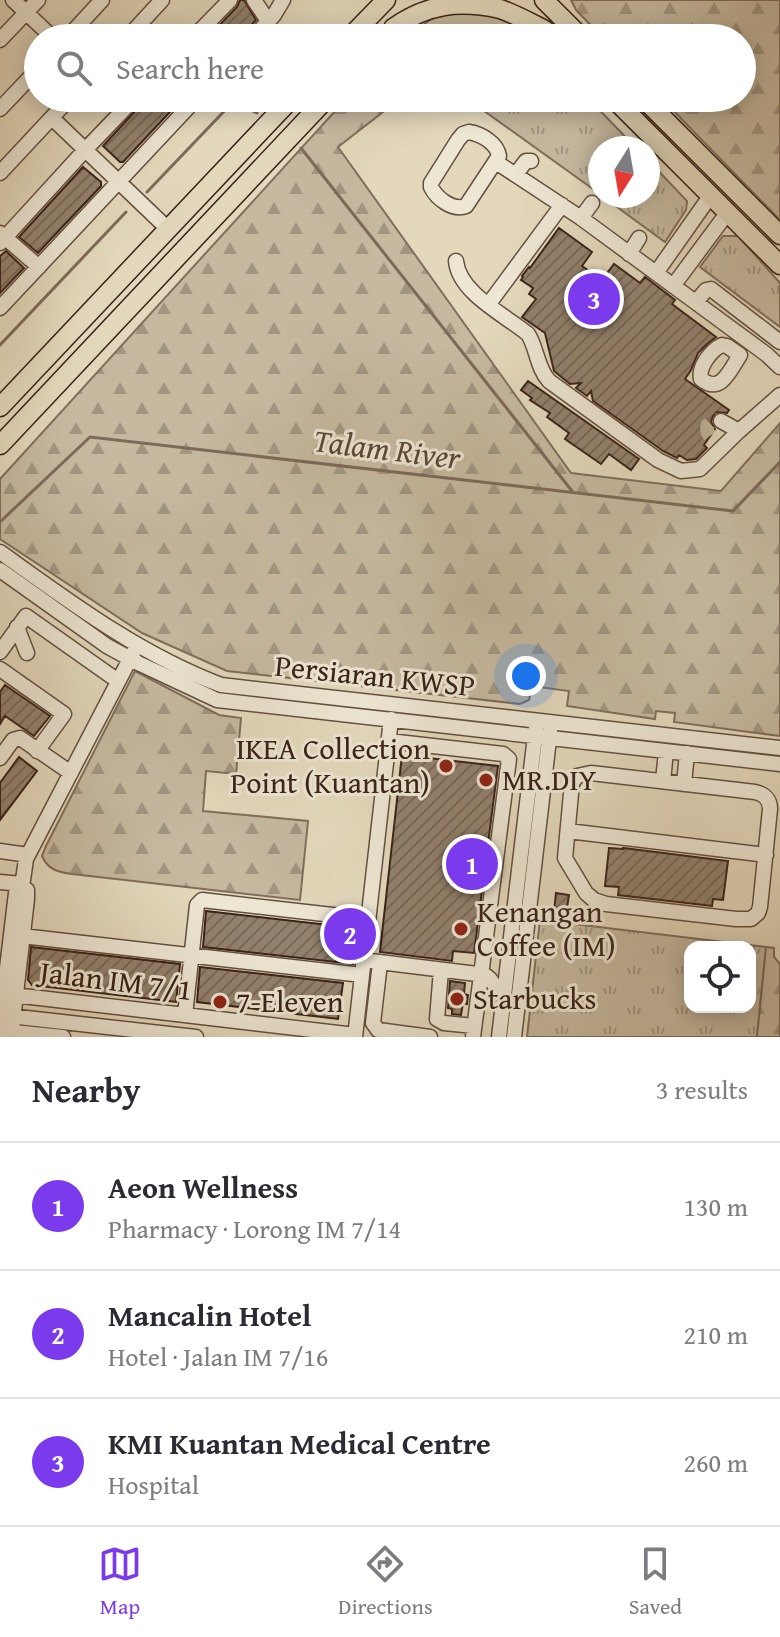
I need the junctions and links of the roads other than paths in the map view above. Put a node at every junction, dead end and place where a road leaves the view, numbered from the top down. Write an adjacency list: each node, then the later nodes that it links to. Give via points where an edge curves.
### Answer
1 (13, 0): 12 (street)
2 (38, 0): 12 (street)
3 (102, 0): 15 (street)
4 (162, 0): 16 (street)
5 (230, 0): 17 (street)
6 (254, 0): 13 (street)
7 (283, 0): 13 (street)
8 (419, 0): 20 (main road)
9 (511, 0): 23 (main road)
10 (545, 0): 24 (main road)
11 (381, 3): 19 (main road)
12 (26, 12): 14 (street); 25 (street)
13 (268, 21): 18 (street)
14 (38, 24)
15 (80, 24)
16 (141, 24)
17 (207, 24)
18 (265, 24)
19 (362, 24)
20 (396, 24)
21 (400, 24): 22 (main road, via 423,10 457,2 503,9)
22 (531, 24)
23 (538, 24)
24 (568, 24)
25 (0, 40)
26 (24, 84): 27 (street)
27 (0, 109)
28 (57, 112): 35 (street)
29 (122, 112): 36 (street)
30 (184, 112): 41 (street)
31 (279, 112): 47 (main road)
32 (314, 112): 68 (main road)
33 (627, 112): 42 (main road)
34 (657, 112): 48 (main road)
35 (52, 118): 36 (street); 39 (street)
36 (85, 150): 41 (street); 49 (street)
37 (531, 161): 40 (street)
38 (496, 162): 38 (street, via 461,208 436,196 431,187 463,134 475,133 494,145 499,151); 40 (street)
39 (0, 173)
40 (516, 174): 43 (street)
41 (119, 182): 47 (street); 54 (street)
42 (711, 195): 45 (main road); 55 (street)
43 (562, 205): 46 (street); 58 (street)
44 (588, 208): 46 (street)
45 (728, 212): 53 (main road); 56 (street)
46 (581, 218): 51 (street)
47 (168, 229): 64 (main road)
48 (780, 235)
49 (2, 238): 54 (street)
50 (639, 238): 51 (street)
51 (629, 254): 55 (street)
52 (456, 261): 58 (street, via 468,288)
53 (780, 265)
54 (39, 267): 59 (street)
55 (656, 273): 56 (street)
56 (673, 286): 57 (street)
57 (696, 302): 60 (street, via 711,289); 61 (street, via 745,349)
58 (488, 305): 69 (street, via 528,334 549,381 667,466 700,469)
59 (0, 308)
60 (778, 340): 61 (street)
61 (766, 354): 62 (street)
62 (780, 367)
63 (780, 395): 66 (street)
64 (0, 407)
65 (721, 421): 66 (street)
66 (739, 431): 69 (street)
67 (710, 436): 69 (street)
68 (0, 445)
69 (721, 448)
70 (0, 552): 74 (street, Persiaran KWSP)
71 (0, 570): 74 (street, Persiaran KWSP, via 101,641)
72 (17, 627): 73 (street); 75 (street); 77 (street, via 26,616)
73 (0, 652)
74 (134, 652): 77 (street); 78 (street, Persiaran KWSP, via 221,685); 79 (street, Persiaran KWSP, via 223,701)
75 (27, 653)
76 (0, 669): 83 (street, via 64,714)
77 (118, 681): 88 (street)
78 (408, 705): 79 (street); 80 (street, Persiaran KWSP)
79 (399, 720): 80 (street, Persiaran KWSP); 81 (street)
80 (543, 729): 82 (street, Persiaran KWSP); 84 (street, Persiaran KWSP); 91 (street); 117 (street)
81 (389, 741): 92 (street, via 508,757); 99 (street)
82 (780, 748)
83 (37, 751): 86 (street, via 20,738); 88 (street)
84 (666, 751): 85 (street, Persiaran KWSP); 89 (street)
85 (687, 753): 87 (street, Persiaran KWSP); 90 (street)
86 (0, 758)
87 (780, 764)
88 (71, 773): 95 (street)
89 (663, 781): 90 (street); 93 (street, via 577,776)
90 (684, 784): 96 (street, via 765,796 770,809)
91 (526, 811): 92 (street); 108 (street)
92 (502, 821): 101 (street)
93 (568, 831): 96 (street); 96 (street, via 565,858 586,893 606,904 746,920 760,907)
94 (0, 851): 95 (street)
95 (28, 855): 98 (street)
96 (766, 855)
97 (0, 882): 98 (street)
98 (22, 886): 100 (street, via 27,893); 107 (street, via 16,893)
99 (368, 919): 102 (street, via 202,900 197,905); 104 (street)
100 (22, 936): 102 (street); 107 (street)
101 (484, 954): 106 (street); 108 (street)
102 (192, 955): 104 (street); 109 (street)
103 (380, 963): 104 (street); 105 (street); 115 (street, via 373,1023 378,1030)
104 (363, 968): 112 (street)
105 (441, 970): 106 (street); 111 (street, via 437,1019)
106 (481, 975): 108 (street); 111 (street)
107 (5, 984): 109 (street, Jalan IM 7/1); 110 (street)
108 (504, 992): 116 (street)
109 (185, 1015): 112 (street, Jalan IM 7/1)
110 (5, 1025): 113 (street); 114 (street)
111 (474, 1032)
112 (355, 1036)
113 (63, 1037)
114 (196, 1037)
115 (430, 1037)
116 (499, 1037)
117 (514, 1037)

